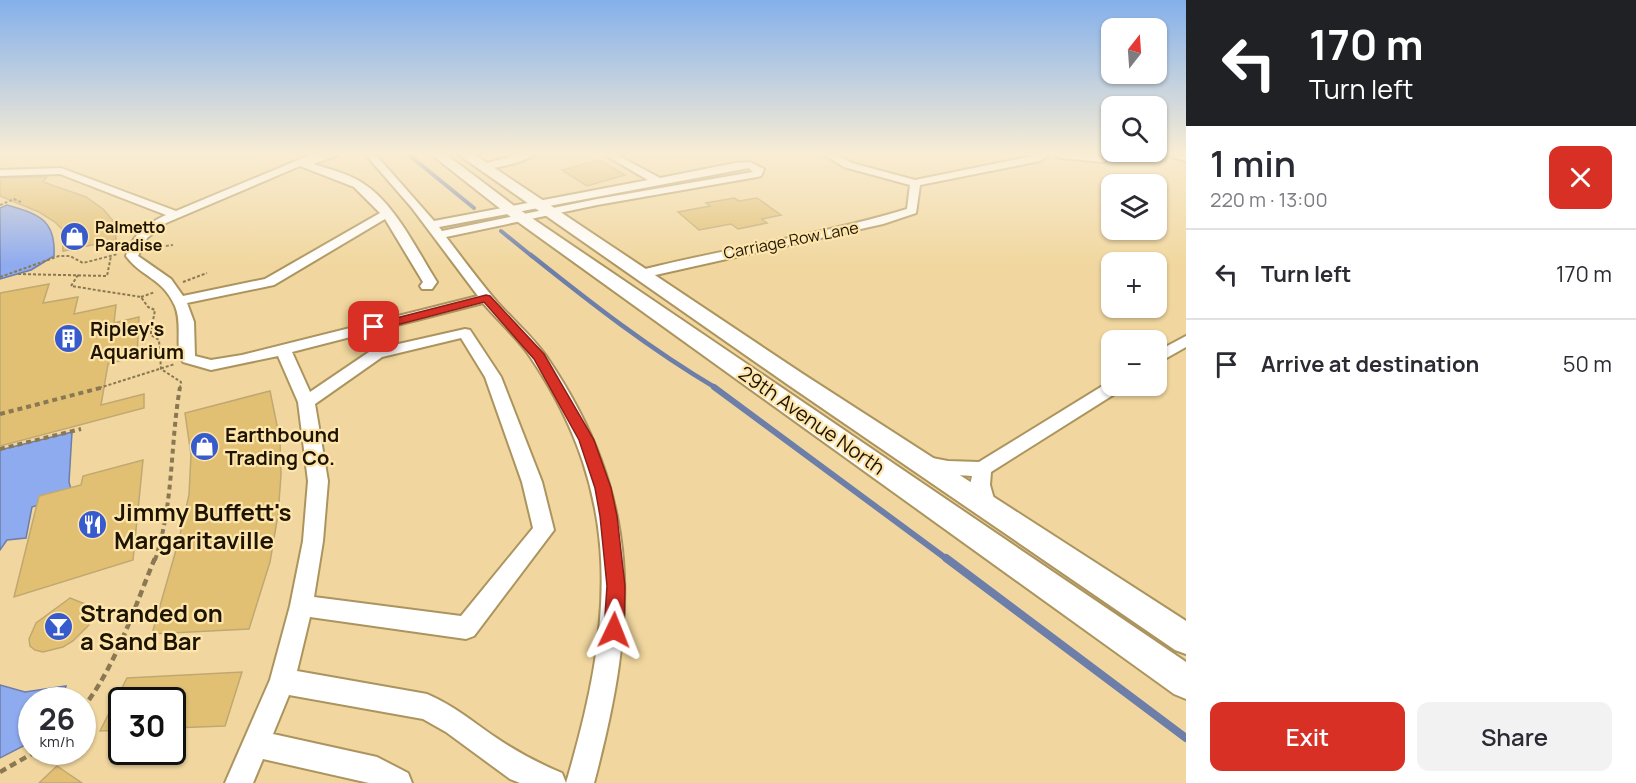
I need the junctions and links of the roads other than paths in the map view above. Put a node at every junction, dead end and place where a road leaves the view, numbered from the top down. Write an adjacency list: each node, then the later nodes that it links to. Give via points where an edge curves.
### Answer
1 (115, 192): 13 (street)
2 (228, 192): 13 (street)
3 (366, 192): 12 (street)
4 (403, 192): 14 (street)
5 (498, 192): 11 (main road, 29th Avenue North)
6 (508, 192): 11 (main road, 29th Avenue North)
7 (618, 192): 10 (street)
8 (642, 192): 10 (street)
9 (914, 192): 15 (street, Carriage Row Lane, via 912,211 873,224)
10 (592, 198): 11 (street)
11 (531, 212): 14 (street); 15 (main road, 29th Avenue North); 30 (main road, 29th Avenue North)
12 (386, 214): 16 (street, via 430,282); 18 (street, via 269,282)
13 (176, 215): 18 (street, via 150,228 138,241 132,256 162,278)
14 (436, 230): 17 (street)
15 (642, 274): 24 (main road, 29th Avenue North)
16 (427, 286)
17 (486, 298): 20 (street); 35 (street, via 539,357 576,419 596,467 609,516 616,586 614,630 603,698)
18 (179, 301): 20 (street, via 187,324 188,360 211,365)
19 (1186, 341): 21 (street)
20 (283, 350): 23 (street)
21 (1167, 352)
22 (1101, 395): 25 (street)
23 (306, 402): 27 (street, via 318,481 313,541); 27 (street, via 377,353 465,333 495,383 532,482 544,530 466,627)
24 (921, 463): 25 (street); 26 (main road, 29th Avenue North)
25 (982, 469): 26 (street, via 980,485)
26 (986, 506): 28 (main road, 29th Avenue North)
27 (301, 606): 29 (street)
28 (1186, 639)
29 (282, 681): 31 (street); 34 (street, via 427,707 520,769)
30 (1186, 682)
31 (257, 744): 32 (street); 33 (street, via 377,771)
32 (239, 783)
33 (398, 783)
34 (552, 783)
35 (580, 783)

